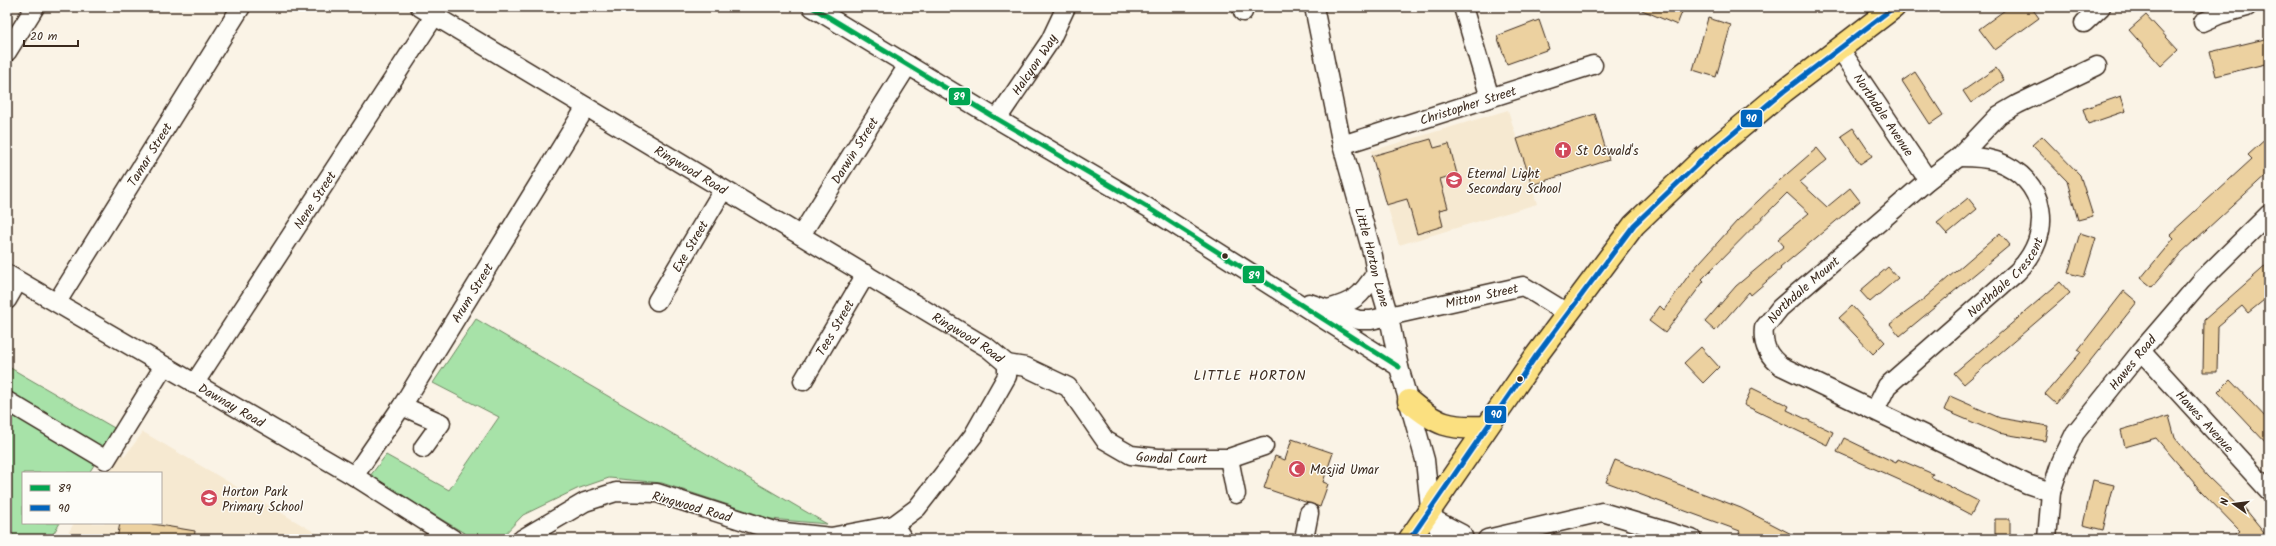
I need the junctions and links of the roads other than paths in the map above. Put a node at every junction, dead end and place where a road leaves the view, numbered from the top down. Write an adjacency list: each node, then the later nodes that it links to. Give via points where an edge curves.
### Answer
1 (35, 7): 14 (street)
2 (241, 7): 33 (street, Tamar Street)
3 (812, 7): 15 (street)
4 (1066, 7): 20 (street, Halcyon Way, via 1050,41)
5 (1314, 7): 21 (street, Little Horton Lane)
6 (1462, 7): 18 (street)
7 (1894, 7): 13 (main road)
8 (2101, 7): 12 (street)
9 (2247, 7): 11 (street, via 2220,14)
10 (428, 11): 19 (street, Ringwood Road); 42 (street, Nene Street)
11 (2203, 22)
12 (2084, 23)
13 (1840, 49): 23 (street, Northdale Avenue); 35 (main road, via 1784,91 1705,157 1640,220)
14 (7, 52)
15 (908, 65): 20 (street); 26 (street, Darwin Street)
16 (1593, 65): 18 (street, Christopher Street)
17 (2097, 66): 22 (street, Northdale Mount, via 1999,115)
18 (1490, 98): 21 (street, Christopher Street)
19 (586, 107): 24 (street, Ringwood Road); 45 (street, Arum Street)
20 (997, 119): 30 (street, via 1147,207)
21 (1342, 145): 27 (street, Little Horton Lane)
22 (1959, 157): 23 (street, Northdale Mount); 46 (street, Northdale Crescent, via 1995,160 2026,179 2038,199 2041,212 2039,239 2034,251 2017,272 1887,386)
23 (1928, 180): 46 (street, Northdale Mount, via 1780,308 1764,328 1765,346 1774,361)
24 (723, 190): 26 (street, Ringwood Road); 32 (street, Exe Street)
25 (2269, 214): 37 (street, Hawes Road, via 2202,280)
26 (801, 235): 28 (street, Ringwood Road)
27 (1376, 273): 34 (street, via 1352,302); 36 (street, Little Horton Lane)
28 (866, 274): 38 (street, Ringwood Road, via 988,348); 41 (street, Tees Street)
29 (12, 277): 31 (street); 33 (street, Dawnay Road)
30 (1287, 296): 34 (street, Mitton Street); 40 (street)
31 (7, 300)
32 (657, 301)
33 (56, 302): 39 (street, Dawnay Road)
34 (1328, 309): 36 (street, Mitton Street, via 1359,320)
35 (1567, 313): 36 (street, Mitton Street, via 1523,286); 47 (main road)
36 (1389, 317): 40 (street, Little Horton Lane)
37 (2141, 351): 52 (street, Hawes Avenue); 53 (street, Hawes Road, via 2075,433 2061,462)
38 (1007, 364): 50 (street, Gondal Court, via 1026,367 1068,387 1105,440 1131,455 1158,458); 57 (street, Ringwood Road, via 1007,376 973,436)
39 (164, 366): 42 (street, Dawnay Road); 43 (street, via 106,460)
40 (1399, 367): 44 (street, Little Horton Lane)
41 (803, 381)
42 (194, 384): 51 (street, Dawnay Road)
43 (7, 401)
44 (1410, 401): 47 (main road, via 1427,416 1444,424 1459,428); 56 (street, Little Horton Lane, via 1425,460)
45 (402, 406): 49 (street, via 441,423); 51 (street, Arum Street)
46 (1875, 410): 53 (street, Northdale Mount, via 2027,484)
47 (1486, 427): 56 (main road)
48 (1264, 446): 50 (street, Gondal Court)
49 (423, 448)
50 (1229, 458): 54 (street)
51 (354, 476): 59 (street, Dawnay Road)
52 (2269, 491)
53 (2051, 492): 66 (street, Hawes Road)
54 (1236, 494)
55 (1309, 513): 58 (street)
56 (1433, 514): 61 (main road); 62 (street, Little Horton Lane); 63 (street, via 1462,534)
57 (898, 532): 60 (street, Ringwood Road, via 831,537 775,531 657,493 616,492 585,502)
58 (1311, 538)
59 (453, 539)
60 (522, 539)
61 (1410, 539)
62 (1443, 539)
63 (1464, 539)
64 (1487, 539): 65 (street, via 1602,512)
65 (1692, 539)
66 (2047, 539)

